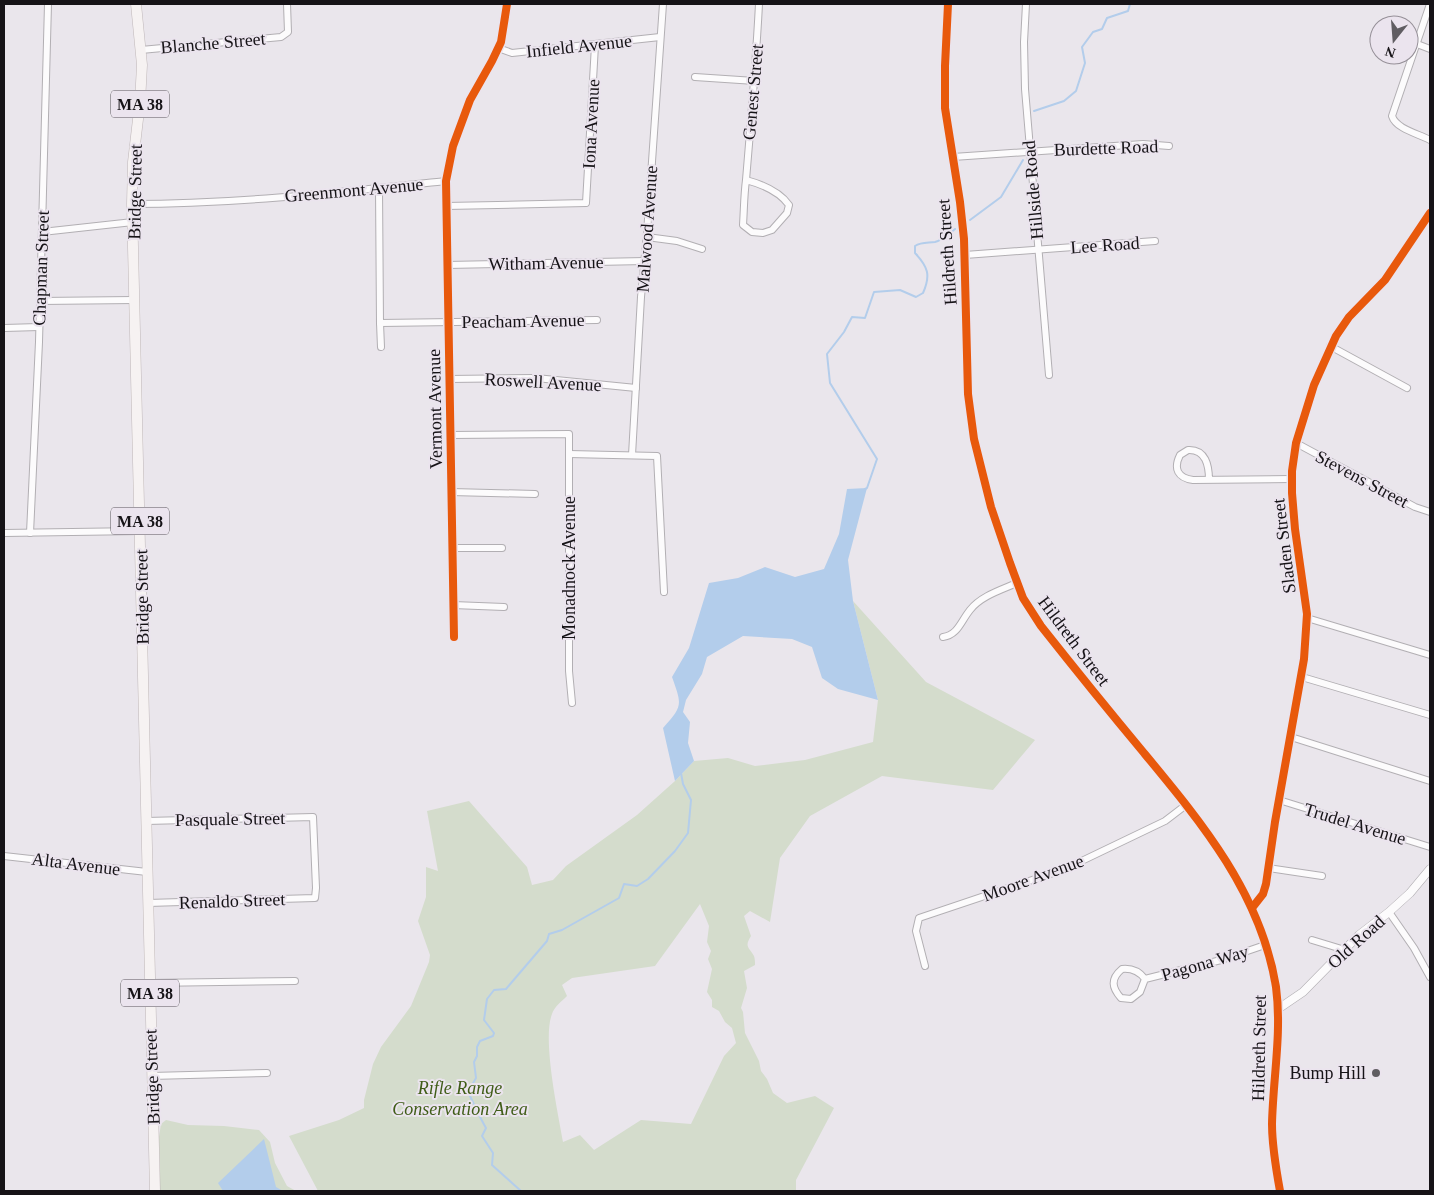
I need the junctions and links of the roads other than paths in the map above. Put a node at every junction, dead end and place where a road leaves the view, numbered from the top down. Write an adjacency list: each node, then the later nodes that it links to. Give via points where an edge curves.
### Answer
1 (48, 4): 29 (street, Chapman Street)
2 (136, 4): 14 (main road, Bridge Street / MA 38)
3 (287, 4): 14 (street, Blanche Street, via 288,32 281,37)
4 (507, 4): 13 (street, Greenmont Avenue)
5 (663, 4): 11 (street, Malwood Avenue)
6 (759, 4): 17 (street, Genest Street)
7 (948, 4): 21 (street, Hildreth Street, via 945,87)
8 (1026, 4): 20 (street, Hillside Road, via 1025,89)
9 (1430, 4): 10 (street)
10 (1419, 35)
11 (660, 37): 12 (street, Infield Avenue); 30 (street, Malwood Avenue)
12 (595, 45): 13 (street, Infield Avenue, via 512,53); 26 (street, Iona Avenue, via 586,203)
13 (498, 48): 23 (street, Greenmont Avenue, via 470,100 453,146)
14 (141, 50): 25 (main road, Bridge Street / MA 38)
15 (1409, 65): 18 (street, via 1393,118 1399,125)
16 (695, 77): 17 (street)
17 (755, 81): 22 (street, Genest Street)
18 (1430, 140)
19 (1169, 146): 20 (street, Burdette Road, via 1143,144)
20 (1030, 152): 21 (street, Burdette Road); 33 (street, Hillside Road)
21 (953, 157): 34 (street, Hildreth Street)
22 (746, 180): 22 (street, Genest Street, via 744,225 752,232 772,230 788,214 788,205 784,198)
23 (446, 181): 24 (street, Greenmont Avenue); 26 (street, Vermont Avenue)
24 (379, 188): 25 (street, Greenmont Avenue); 41 (street)
25 (132, 204): 28 (main road, Bridge Street / MA 38)
26 (446, 206): 36 (street, Vermont Avenue)
27 (1430, 213): 44 (street, Sladen Street, via 1385,280 1342,326)
28 (133, 222): 29 (street); 37 (main road, Bridge Street / MA 38)
29 (42, 232): 38 (street, Chapman Street)
30 (647, 237): 32 (street); 35 (street, Malwood Avenue)
31 (1155, 241): 33 (street, Lee Road)
32 (702, 249)
33 (1038, 250): 34 (street, Lee Road); 46 (street, Hillside Road)
34 (965, 255): 64 (street, Hildreth Street, via 968,394 974,439 991,507)
35 (645, 261): 36 (street, Witham Avenue); 48 (street, Malwood Avenue)
36 (447, 265): 40 (street, Vermont Avenue)
37 (134, 300): 38 (street); 59 (main road, Bridge Street / MA 38)
38 (40, 301): 42 (street, Chapman Street)
39 (597, 320): 40 (street, Peacham Avenue)
40 (448, 322): 41 (street, Peacham Avenue); 47 (street, Vermont Avenue)
41 (380, 323): 45 (street)
42 (39, 327): 43 (street); 61 (street, Chapman Street)
43 (4, 328)
44 (1330, 346): 49 (street); 51 (street, Sladen Street, via 1314,384)
45 (381, 347)
46 (1049, 375)
47 (450, 379): 48 (street, Roswell Avenue, via 536,378); 50 (street, Vermont Avenue)
48 (636, 388): 53 (street, Malwood Avenue)
49 (1407, 388)
50 (450, 435): 52 (street, Monadnock Avenue, via 569,434); 56 (street, Vermont Avenue)
51 (1296, 443): 54 (street, Sladen Street); 58 (street, Stevens Street)
52 (569, 454): 53 (street); 73 (street, Monadnock Avenue, via 569,671)
53 (632, 455): 65 (street, via 657,456)
54 (1292, 479): 55 (street); 68 (street, Sladen Street)
55 (1209, 480): 55 (street, via 1182,477 1176,467 1180,455 1188,450 1200,452 1207,461)
56 (452, 492): 57 (street); 62 (street, Vermont Avenue)
57 (535, 494)
58 (1430, 512)
59 (140, 531): 61 (street); 79 (main road, Bridge Street / MA 38)
60 (4, 533): 61 (street)
61 (30, 533)
62 (452, 548): 63 (street); 66 (street, Vermont Avenue)
63 (502, 548)
64 (1017, 583): 70 (street, via 982,600 970,610 953,634); 78 (street, Hildreth Street, via 1041,626)
65 (664, 592)
66 (453, 605): 67 (street); 69 (street, Vermont Avenue)
67 (504, 607)
68 (1307, 618): 71 (street); 72 (street, Sladen Street)
69 (454, 637)
70 (943, 637)
71 (1430, 655)
72 (1302, 677): 74 (street); 75 (street, Sladen Street)
73 (572, 703)
74 (1430, 715)
75 (1291, 737): 76 (street); 77 (street, Sladen Street)
76 (1430, 781)
77 (1279, 800): 80 (street, Trudel Avenue); 82 (street, Sladen Street)
78 (1186, 805): 88 (street, Hildreth Street, via 1238,880); 93 (street, Moore Avenue, via 1165,821 1065,869 919,918 916,931)
79 (146, 821): 84 (main road, Bridge Street / MA 38); 86 (street, Pasquale Street, via 313,817)
80 (1430, 847)
81 (4, 856): 84 (street, Alta Avenue)
82 (1268, 868): 85 (street); 88 (street, Sladen Street, via 1263,894)
83 (1430, 869): 89 (street, Old Road)
84 (147, 872): 87 (main road, Bridge Street / MA 38)
85 (1322, 876)
86 (315, 898): 87 (street, Renaldo Street)
87 (148, 903): 97 (main road, Bridge Street / MA 38)
88 (1252, 908): 91 (street, Hildreth Street)
89 (1389, 912): 92 (street, Old Road); 94 (street)
90 (1312, 940): 92 (street)
91 (1265, 945): 95 (street, Pagona Way); 98 (street, Hildreth Street)
92 (1345, 950): 98 (street, Old Road, via 1303,992)
93 (926, 966)
94 (1430, 977)
95 (1144, 979): 95 (street, Pagona Way, via 1140,992 1131,999 1121,998 1113,988 1114,980 1122,969 1134,970)
96 (295, 981): 97 (street)
97 (149, 983): 100 (main road, Bridge Street / MA 38)
98 (1278, 1009): 102 (street, Hildreth Street, via 1272,1126)
99 (267, 1073): 100 (street)
100 (151, 1076): 101 (main road, Bridge Street / MA 38)
101 (155, 1191)
102 (1280, 1191)

